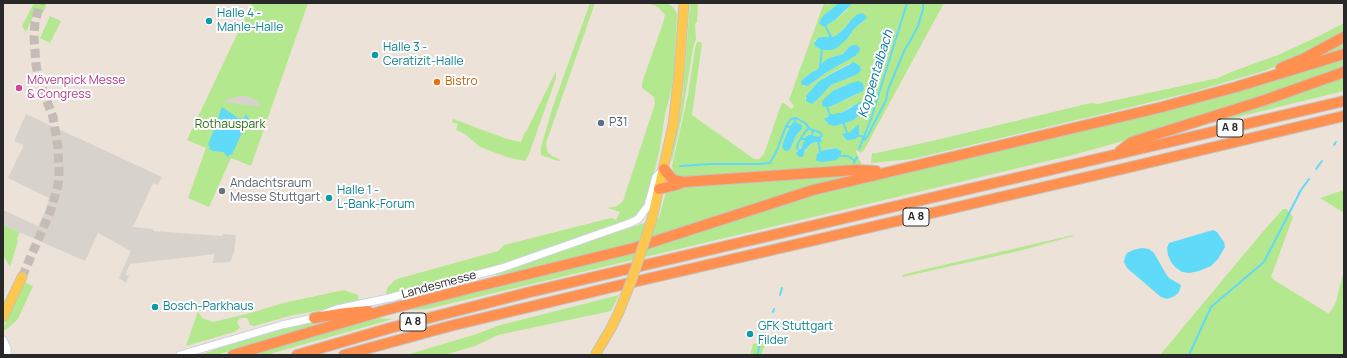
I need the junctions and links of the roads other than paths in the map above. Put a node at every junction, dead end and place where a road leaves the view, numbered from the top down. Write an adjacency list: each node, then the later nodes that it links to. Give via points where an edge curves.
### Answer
1 (684, 3): 9 (main road, via 673,125)
2 (1344, 38): 5 (highway, via 1278,68)
3 (1344, 54): 5 (highway, A 8)
4 (1344, 72): 8 (highway, A 8, via 1132,142)
5 (1260, 80): 10 (highway, A 8, via 1146,111)
6 (1344, 101): 8 (highway, A 8)
7 (1344, 116): 22 (highway, A 8, via 625,284 458,324)
8 (1117, 154): 21 (highway, A 8, via 530,292)
9 (664, 169): 11 (highway, via 673,180); 12 (main road); 16 (street, Landesmesse, via 656,177 648,206 638,220 502,268 337,309)
10 (888, 172): 11 (highway, via 856,170); 14 (highway, A 8, via 792,197 634,248)
11 (683, 182): 12 (highway)
12 (659, 189): 23 (main road, bridge, via 652,219 619,312)
13 (22, 277): 15 (main road)
14 (382, 311): 16 (highway); 20 (highway)
15 (3, 317)
16 (314, 318): 19 (street, Landesmesse)
17 (3, 340): 18 (street)
18 (10, 354)
19 (180, 355)
20 (233, 355)
21 (297, 355)
22 (344, 355)
23 (595, 355)

